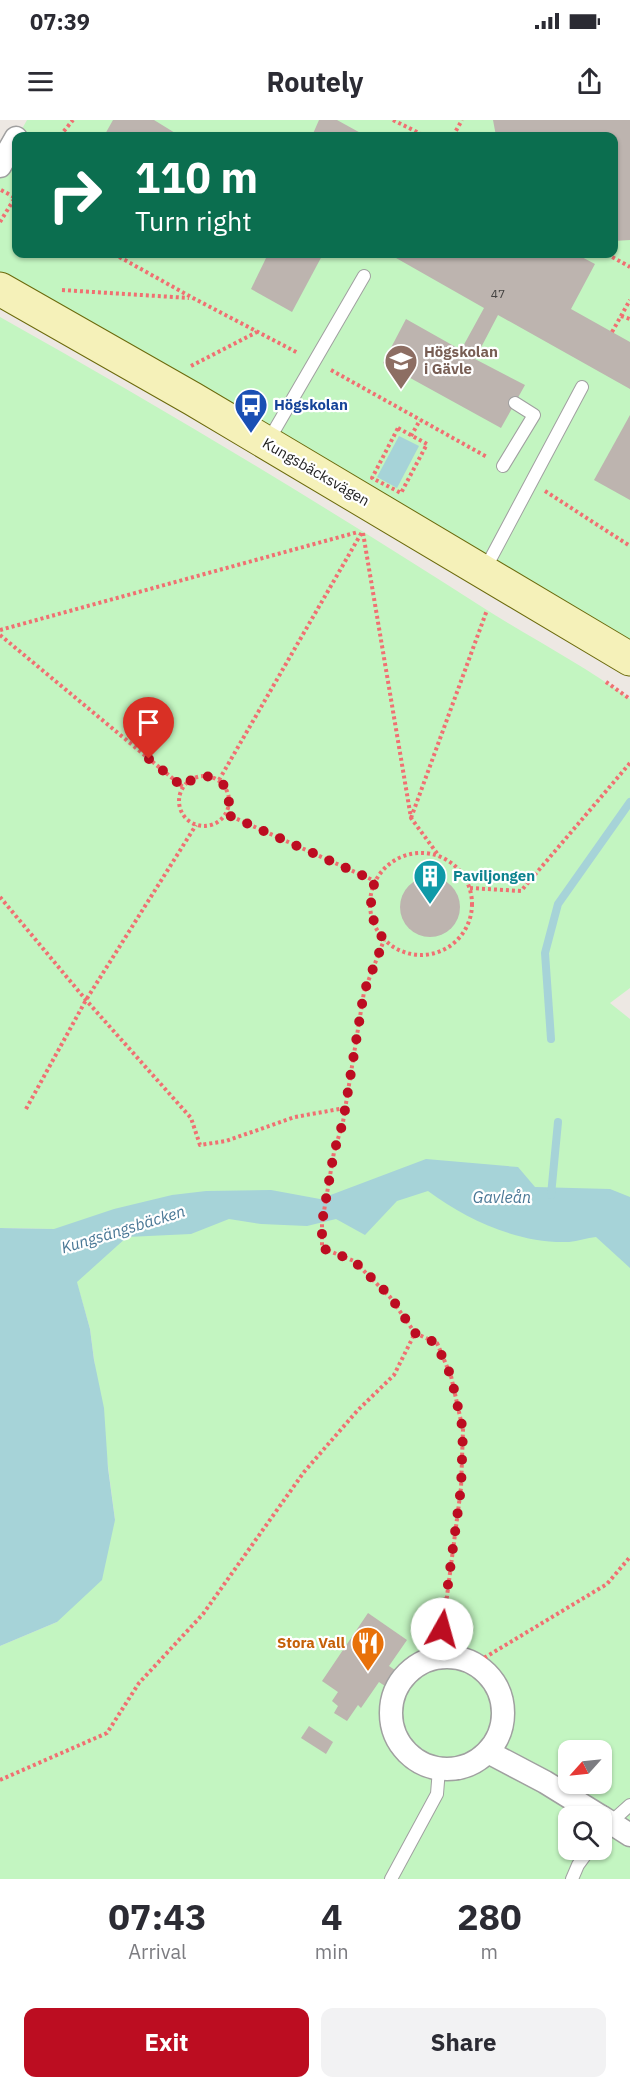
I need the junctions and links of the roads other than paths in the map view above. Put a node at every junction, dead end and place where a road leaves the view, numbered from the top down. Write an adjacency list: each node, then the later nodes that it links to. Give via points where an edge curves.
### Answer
1 (12, 146): 2 (street)
2 (0, 166)
3 (364, 276): 7 (lane)
4 (0, 289): 7 (street, Kungsbäcksvägen)
5 (582, 387): 9 (lane)
6 (515, 404): 8 (lane, via 534,415)
7 (266, 444): 9 (street, Kungsbäcksvägen)
8 (503, 466)
9 (483, 573): 10 (street, Kungsbäcksvägen)
10 (630, 659)
11 (488, 1752): 12 (street, via 457,1769); 12 (street, via 503,1722 498,1689 488,1675 457,1658 422,1663 408,1673 398,1688 392,1722 397,1739 408,1753); 14 (street, via 545,1782)
12 (439, 1769): 19 (lane, via 436,1794)
13 (630, 1804): 15 (lane)
14 (579, 1806)
15 (612, 1817)
16 (612, 1827): 17 (street)
17 (630, 1835)
18 (581, 1860): 20 (lane)
19 (391, 1879)
20 (572, 1879)

